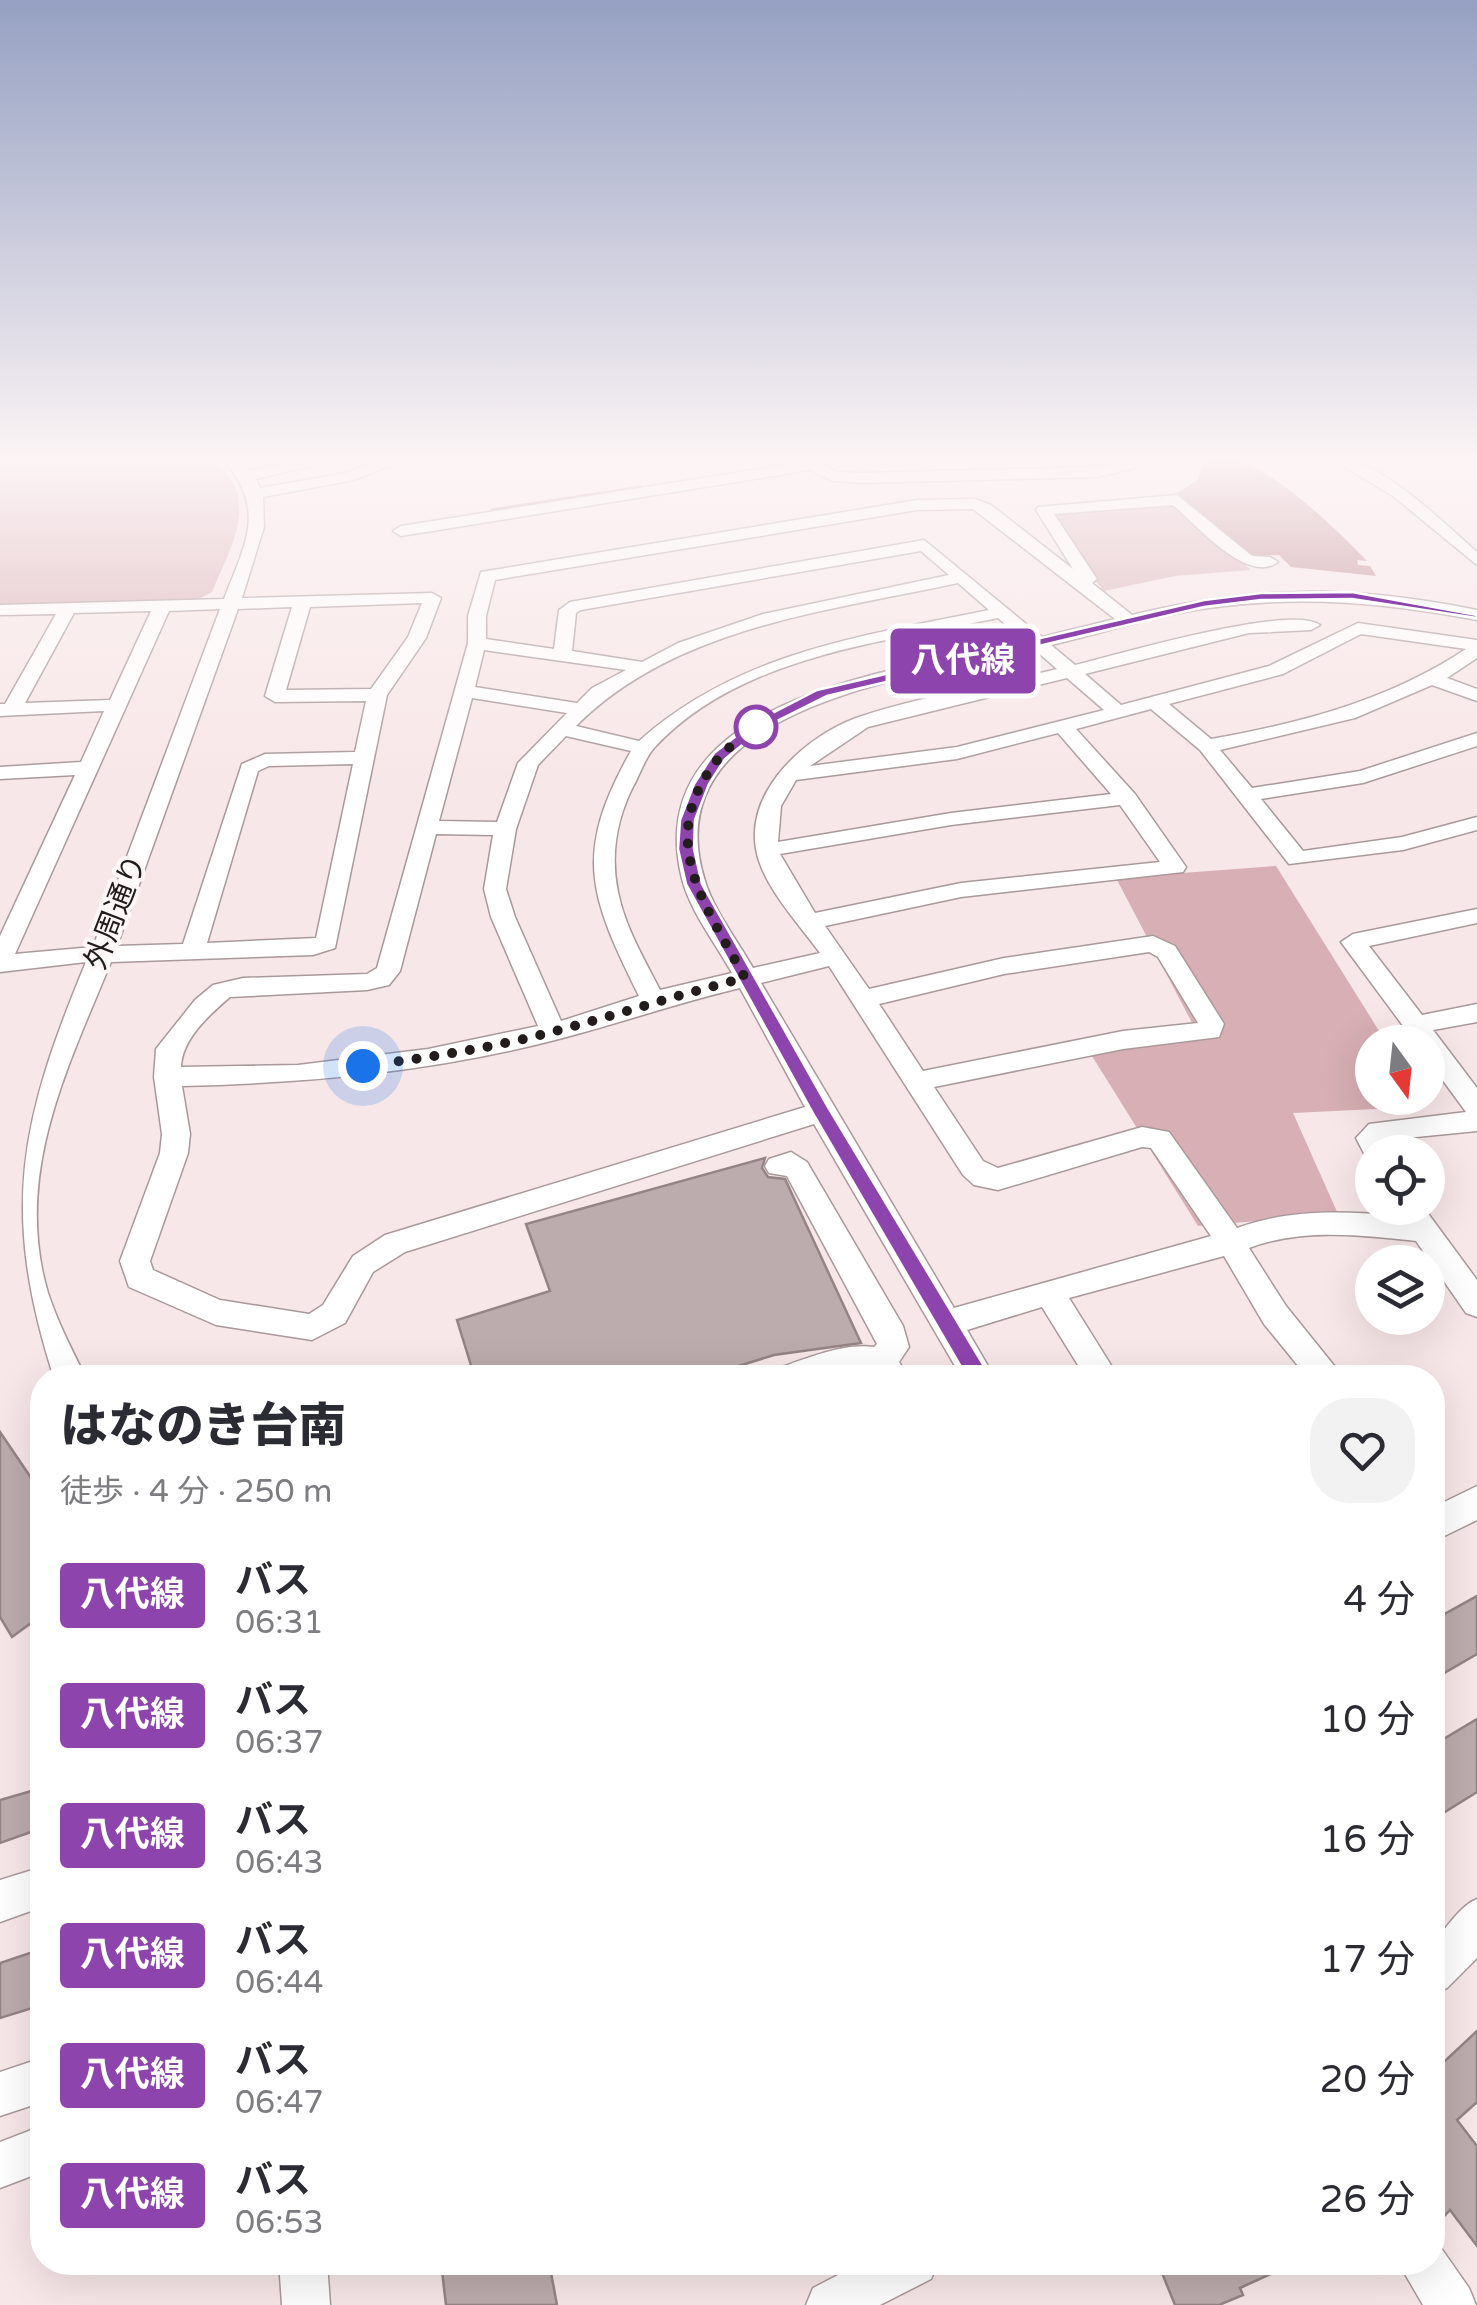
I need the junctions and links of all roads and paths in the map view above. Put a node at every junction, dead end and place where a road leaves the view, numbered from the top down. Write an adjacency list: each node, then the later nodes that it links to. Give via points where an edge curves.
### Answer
1 (244, 564): 10 (street, 外周通り)
2 (612, 564): 18 (street, via 487,576)
3 (739, 564): 21 (street, via 568,610)
4 (947, 564): 7 (street)
5 (1056, 564): 8 (street)
6 (1078, 564): 8 (street)
7 (963, 577): 14 (street); 22 (street, via 740,626)
8 (1095, 594): 16 (street)
9 (303, 600): 10 (street); 27 (street, via 276,696); 27 (street, via 432,598 415,644)
10 (231, 602): 11 (street); 51 (street, 外周通り)
11 (163, 604): 12 (street); 29 (street)
12 (68, 608): 13 (street); 31 (street)
13 (0, 610)
14 (1004, 612): 19 (street); 37 (street, via 769,669 702,702)
15 (1477, 614): 16 (street, via 1305,595 1204,603)
16 (1128, 621): 19 (street)
17 (1311, 624): 23 (street, via 1249,628)
18 (477, 643): 21 (street); 25 (street)
19 (1040, 643): 23 (street); 54 (street, via 822,693 758,726 720,756 688,820 686,849 694,884)
20 (1477, 648): 24 (street); 28 (street, via 1358,628 1276,670)
21 (562, 654): 22 (street)
22 (640, 667): 30 (street)
23 (1072, 672): 32 (street); 41 (street, via 860,723)
24 (1430, 678): 26 (street); 36 (street, via 1302,727)
25 (464, 691): 30 (street); 45 (street)
26 (1477, 695)
27 (377, 696): 38 (street)
28 (1155, 702): 32 (street); 36 (street)
29 (116, 705): 31 (street); 39 (street)
30 (580, 709): 34 (street)
31 (6, 710)
32 (1118, 712): 33 (street)
33 (1062, 726): 41 (street, via 912,761); 43 (street)
34 (562, 729): 37 (street); 46 (street, via 528,764)
35 (1477, 739): 42 (street, via 1363,777)
36 (1207, 746): 42 (street)
37 (644, 748): 56 (street, via 610,808 604,851 612,912)
38 (366, 758): 50 (street, via 265,760 249,768); 50 (street, via 327,942 313,948)
39 (88, 768): 40 (street); 53 (street)
40 (0, 773)
41 (788, 774): 47 (street, via 774,797)
42 (1248, 794): 44 (street, via 1297,860 1403,844)
43 (1128, 798): 47 (street); 49 (street, via 1174,867 961,890)
44 (1477, 823)
45 (430, 827): 46 (street); 61 (street, via 388,971 367,982 222,990 169,1049)
46 (504, 829): 59 (street, via 495,888)
47 (768, 850): 49 (street)
48 (1477, 916): 58 (street, via 1353,942)
49 (808, 922): 52 (street)
50 (193, 950): 51 (street)
51 (102, 954): 53 (street); 74 (street, 外周通り, via 41,1103 21,1202 32,1300)
52 (835, 957): 54 (street); 55 (street)
53 (0, 963)
54 (745, 978): 56 (street); 64 (street)
55 (862, 999): 62 (street); 62 (street, via 1004,966 1154,944 1167,952 1211,1024 1210,1031 1123,1040)
56 (653, 1000): 59 (street)
57 (1477, 1013): 58 (street)
58 (1416, 1025)
59 (553, 1032): 61 (street, via 428,1058 298,1074)
60 (1445, 1064): 63 (street)
61 (167, 1077): 64 (street, via 174,1153 135,1260 140,1278 216,1312 312,1327 334,1314 363,1264 394,1243)
62 (916, 1082): 70 (street, via 984,1177 998,1180 1142,1137 1159,1138)
63 (1477, 1108)
64 (821, 1112): 73 (street)
65 (1477, 1120): 66 (street)
66 (1374, 1135)
67 (779, 1166): 77 (street, via 792,1163 797,1169 892,1335)
68 (1355, 1222): 70 (street, via 1267,1229)
69 (1420, 1225): 72 (street)
70 (1230, 1244): 71 (street); 80 (street)
71 (1049, 1292): 73 (street); 79 (street)
72 (1477, 1304)
73 (946, 1323): 78 (street)
74 (64, 1365)
75 (833, 1365): 76 (street, via 856,1358)
76 (874, 1365)
77 (888, 1365)
78 (971, 1365)
79 (1095, 1365)
80 (1317, 1365)
81 (1477, 1502): 82 (street)
82 (1445, 1519)
83 (30, 1892): 84 (street)
84 (0, 1901)
85 (1474, 1936): 86 (street)
86 (1445, 1962)
87 (30, 2084): 88 (street)
88 (0, 2094)
89 (30, 2154): 90 (street)
90 (0, 2165)
91 (303, 2275): 94 (street)
92 (889, 2275): 95 (street)
93 (1431, 2275): 96 (street)
94 (306, 2305)
95 (830, 2305)
96 (1452, 2305)

